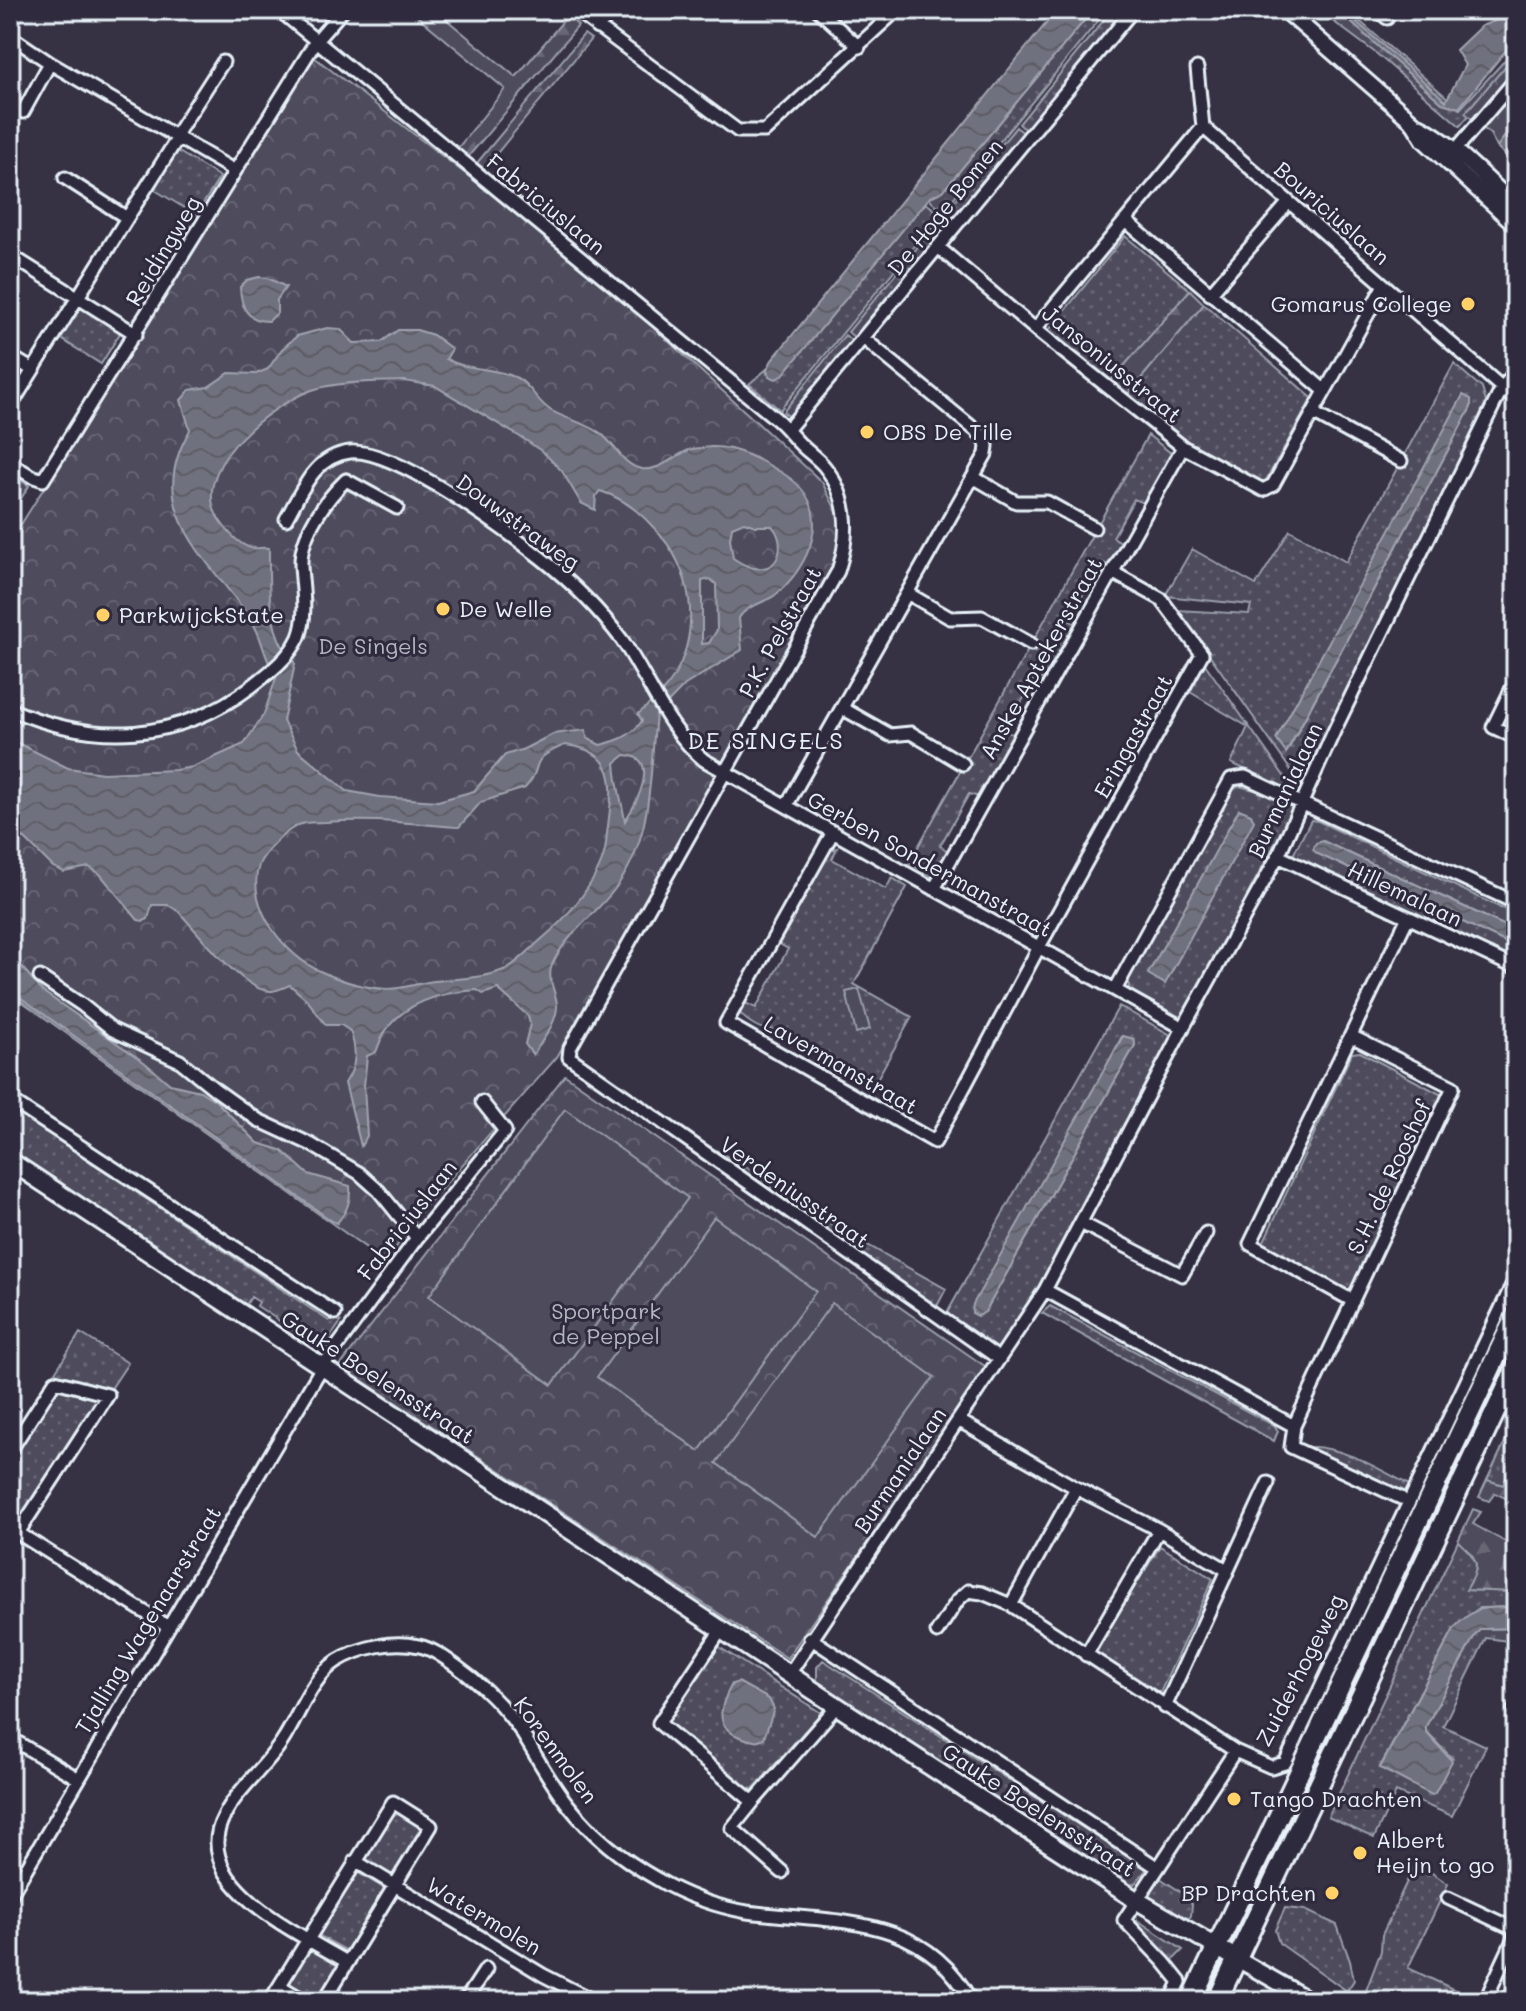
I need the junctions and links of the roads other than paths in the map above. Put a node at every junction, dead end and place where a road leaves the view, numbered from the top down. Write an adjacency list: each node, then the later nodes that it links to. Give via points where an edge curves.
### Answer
1 (279, 10): 11 (street, Fabriciuslaan)
2 (343, 10): 11 (street, Reidingweg)
3 (575, 10): 9 (street)
4 (613, 10): 9 (street)
5 (818, 10): 12 (street)
6 (897, 10): 12 (street)
7 (1133, 10): 28 (street, De Hoge Bomen)
8 (1288, 11): 20 (street, via 1413,122 1424,140)
9 (597, 28): 12 (street, via 738,131 765,131)
10 (10, 36): 14 (street)
11 (316, 41): 21 (street, Reidingweg); 44 (street, Fabriciuslaan)
12 (859, 47)
13 (223, 62): 19 (street)
14 (50, 63): 17 (street); 19 (street)
15 (1197, 68): 18 (street)
16 (1516, 79): 20 (street)
17 (23, 112)
18 (1203, 127): 23 (street, Bouriciuslaan); 26 (street)
19 (178, 135): 21 (street); 25 (street)
20 (1451, 155): 24 (street); 27 (street)
21 (235, 171): 34 (street, Reidingweg)
22 (65, 178): 25 (street)
23 (1289, 202): 30 (street, Bouriciuslaan); 31 (street)
24 (1516, 207)
25 (127, 218): 32 (street)
26 (1126, 221): 31 (street); 33 (street)
27 (1516, 225)
28 (938, 247): 33 (street, Jansoniusstraat); 35 (street, De Hoge Bomen)
29 (10, 255): 32 (street)
30 (1384, 285): 39 (street, Bouriciuslaan); 40 (street)
31 (1210, 294): 40 (street)
32 (77, 298): 34 (street); 37 (street)
33 (1035, 329): 45 (street, Jansoniusstraat)
34 (136, 334): 47 (street, Reidingweg, via 43,480)
35 (863, 338): 44 (street, De Hoge Bomen); 48 (street, via 984,437 986,454)
36 (10, 356): 37 (street)
37 (33, 370): 42 (street)
38 (1516, 371): 39 (street, Burmanialaan)
39 (1502, 388): 41 (street, Bouriciuslaan); 61 (street, Burmanialaan)
40 (1325, 391): 43 (street)
41 (1516, 400)
42 (10, 407)
43 (1313, 413): 45 (street, Jansoniusstraat, via 1273,485 1263,490); 46 (street)
44 (788, 429): 60 (street, P.K. Pelstraat, via 837,485 846,538 838,571)
45 (1183, 447): 52 (street, Anske Aptekerstraat)
46 (1401, 461)
47 (10, 463)
48 (973, 477): 51 (street, via 1016,502 1047,502); 53 (street)
49 (397, 508): 57 (street, via 346,480 336,490 302,552 298,639 271,671 227,705 174,727 135,734 77,730)
50 (286, 519): 60 (street, Douwstraweg, via 325,460 351,452 397,464 486,519 589,601 621,639 688,746)
51 (1094, 528)
52 (1112, 572): 65 (street, Anske Aptekerstraat); 68 (street, Eringastraat, via 1161,599 1202,654)
53 (907, 593): 54 (street, via 950,618 982,617); 56 (street)
54 (1031, 644)
55 (1516, 680): 58 (street, via 1493,727)
56 (842, 708): 59 (street, via 890,735 911,733); 62 (street)
57 (10, 709)
58 (1516, 738)
59 (963, 764)
60 (725, 772): 62 (street, Gerben Sondermanstraat); 85 (street, Verdeniusstraat, via 569,1057)
61 (1302, 803): 64 (street, Burmanialaan); 66 (street, Hillemalaan); 71 (street, via 1245,777 1231,779)
62 (786, 806): 63 (street, Gerben Sondermanstraat)
63 (833, 832): 65 (street, Gerben Sondermanstraat); 68 (street, Lavermanstraat, via 726,1023 935,1142)
64 (1278, 856): 67 (street, Hillemalaan); 72 (street, Burmanialaan)
65 (934, 889): 68 (street, Gerben Sondermanstraat)
66 (1516, 903)
67 (1408, 917): 69 (street, Hillemalaan); 73 (street)
68 (1039, 947): 71 (street, Gerben Sondermanstraat)
69 (1516, 968)
70 (40, 977): 79 (street, via 113,1030 180,1061 258,1120 359,1173)
71 (1115, 990): 72 (street, Gerben Sondermanstraat)
72 (1183, 1028): 77 (street, Burmanialaan)
73 (1351, 1036): 82 (street, via 1250,1244); 82 (street, S.H. de Rooshof, via 1453,1087)
74 (10, 1100): 83 (street, Gauke Boelensstraat)
75 (482, 1102): 79 (street, Fabriciuslaan, via 505,1131)
76 (10, 1162): 86 (main road, Gauke Boelensstraat)
77 (1081, 1223): 78 (street, via 1182,1275); 81 (street, Burmanialaan)
78 (1206, 1233)
79 (417, 1238): 86 (street, Fabriciuslaan)
80 (1516, 1277): 107 (street, Zuiderhogeweg, via 1285,1763 1271,1767)
81 (1045, 1290): 85 (street, Burmanialaan); 89 (street)
82 (1353, 1301): 89 (street, S.H. de Rooshof)
83 (335, 1313)
84 (1516, 1315): 119 (main road, Zuiderhogeweg)
85 (998, 1358): 88 (street, Burmanialaan)
86 (322, 1367): 98 (street, Tjalling Wagenaarstraat); 99 (main road, Gauke Boelensstraat)
87 (1516, 1368): 120 (main road)
88 (958, 1420): 92 (street); 101 (street, Burmanialaan)
89 (1294, 1426): 93 (street, via 1291,1447)
90 (10, 1451): 95 (street, via 55,1381 108,1395)
91 (1268, 1483): 96 (street)
92 (1076, 1488): 94 (street); 97 (street)
93 (1401, 1498)
94 (1159, 1530): 96 (street); 102 (street)
95 (14, 1531): 98 (street)
96 (1227, 1570): 105 (street)
97 (1011, 1605): 100 (street, via 968,1591); 102 (street)
98 (167, 1626): 108 (street, Tjalling Wagenaarstraat)
99 (721, 1630): 103 (main road, Gauke Boelensstraat); 109 (street, via 659,1723)
100 (937, 1632)
101 (810, 1638): 103 (street, Burmanialaan); 111 (street, Gauke Boelensstraat)
102 (1086, 1655): 105 (street)
103 (789, 1674): 104 (main road, Gauke Boelensstraat)
104 (837, 1706): 109 (street); 116 (main road, Gauke Boelensstraat)
105 (1165, 1707): 107 (street)
106 (10, 1738): 108 (street)
107 (1235, 1751): 111 (street, Zuiderhogeweg)
108 (77, 1778): 114 (street, Tjalling Wagenaarstraat)
109 (753, 1802): 112 (street, via 732,1828)
110 (355, 1861): 113 (street, Watermolen); 113 (street, via 393,1802 431,1826); 118 (street)
111 (1158, 1868): 116 (street, Zuiderhogeweg)
112 (782, 1872)
113 (395, 1886): 121 (street); 131 (street, Watermolen)
114 (10, 1896)
115 (1448, 1898): 117 (street)
116 (1136, 1900): 119 (main road, Gauke Boelensstraat); 133 (street, via 1124,1920 1180,1982)
117 (1516, 1932): 124 (street)
118 (308, 1939): 121 (street, Korenmolen); 123 (street); 132 (street, Korenmolen, via 250,1900 228,1877 218,1854 219,1826 273,1755 326,1670 372,1647 419,1646 441,1655 484,1689 518,1727 568,1805 622,1858 660,1881 717,1904 860,1922 889,1931 941,1962)
119 (1218, 1948): 120 (main road); 134 (main road, Zuiderhogeweg)
120 (1237, 1959): 135 (main road); 136 (street)
121 (347, 1962): 129 (street)
122 (486, 1969): 130 (street)
123 (280, 1986): 127 (street); 128 (street)
124 (1490, 1990)
125 (10, 1998): 126 (street)
126 (16, 2001)
127 (270, 2001)
128 (305, 2001)
129 (324, 2001)
130 (465, 2001)
131 (594, 2001)
132 (971, 2001)
133 (1171, 2001)
134 (1191, 2001)
135 (1217, 2001)
136 (1311, 2001)

